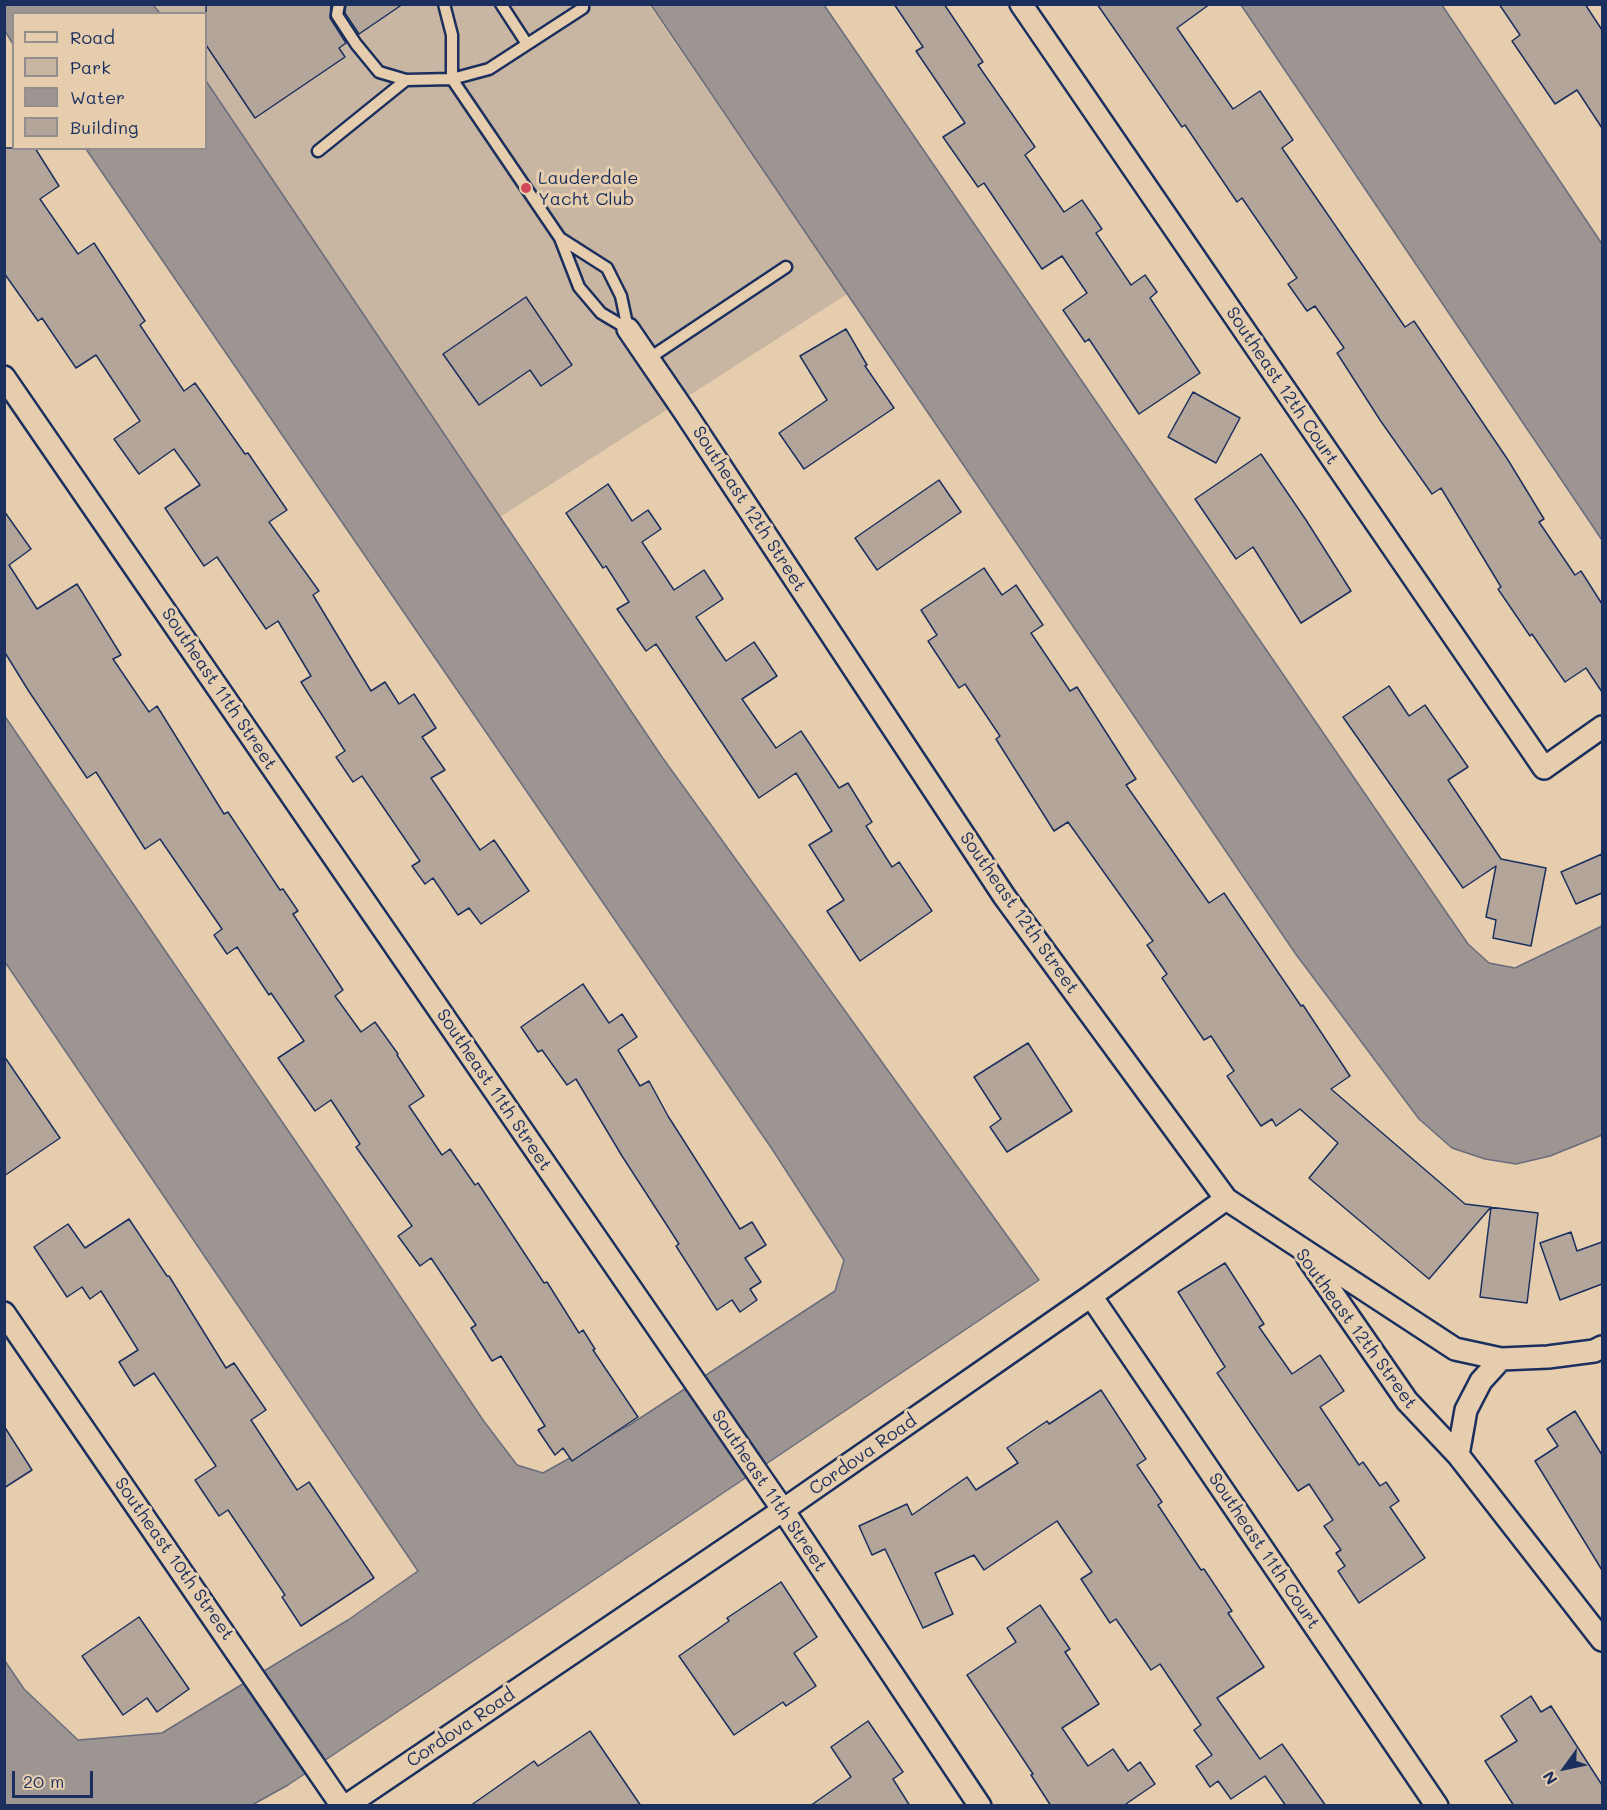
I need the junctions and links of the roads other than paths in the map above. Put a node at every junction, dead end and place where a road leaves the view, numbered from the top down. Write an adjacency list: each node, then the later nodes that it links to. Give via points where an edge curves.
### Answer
1 (339, 4): 8 (lane, via 337,15 379,72)
2 (444, 4): 7 (lane, via 452,35)
3 (501, 4): 6 (lane)
4 (583, 4): 6 (lane, via 583,8)
5 (1021, 4): 15 (street, Southeast 12th Court, via 1544,768)
6 (527, 44): 7 (lane, via 489,69)
7 (452, 79): 8 (lane); 10 (lane)
8 (406, 80): 9 (lane)
9 (318, 151)
10 (560, 238): 12 (lane, via 579,287 602,313); 12 (lane, via 607,268 621,296)
11 (786, 267): 13 (lane)
12 (627, 329): 13 (street, Southeast 12th Street)
13 (648, 359): 16 (street, Southeast 12th Street, via 1004,896)
14 (4, 377): 23 (street, Southeast 11th Street)
15 (1602, 727)
16 (1226, 1199): 17 (street, Southeast 12th Street); 18 (street, Cordova Road)
17 (1303, 1250): 21 (street, via 1455,1349); 22 (street, Southeast 12th Street, via 1407,1401)
18 (1091, 1296): 23 (street, Cordova Road); 27 (street, Southeast 11th Court)
19 (4, 1313): 25 (street, Southeast 10th Street)
20 (1602, 1347): 21 (street, via 1548,1357)
21 (1501, 1359): 22 (street, via 1481,1381 1466,1410)
22 (1458, 1455): 24 (street, Southeast 12th Street)
23 (783, 1510): 25 (street, Cordova Road); 26 (street, Southeast 11th Street)
24 (1602, 1640)
25 (344, 1806)
26 (980, 1806)
27 (1437, 1806)

